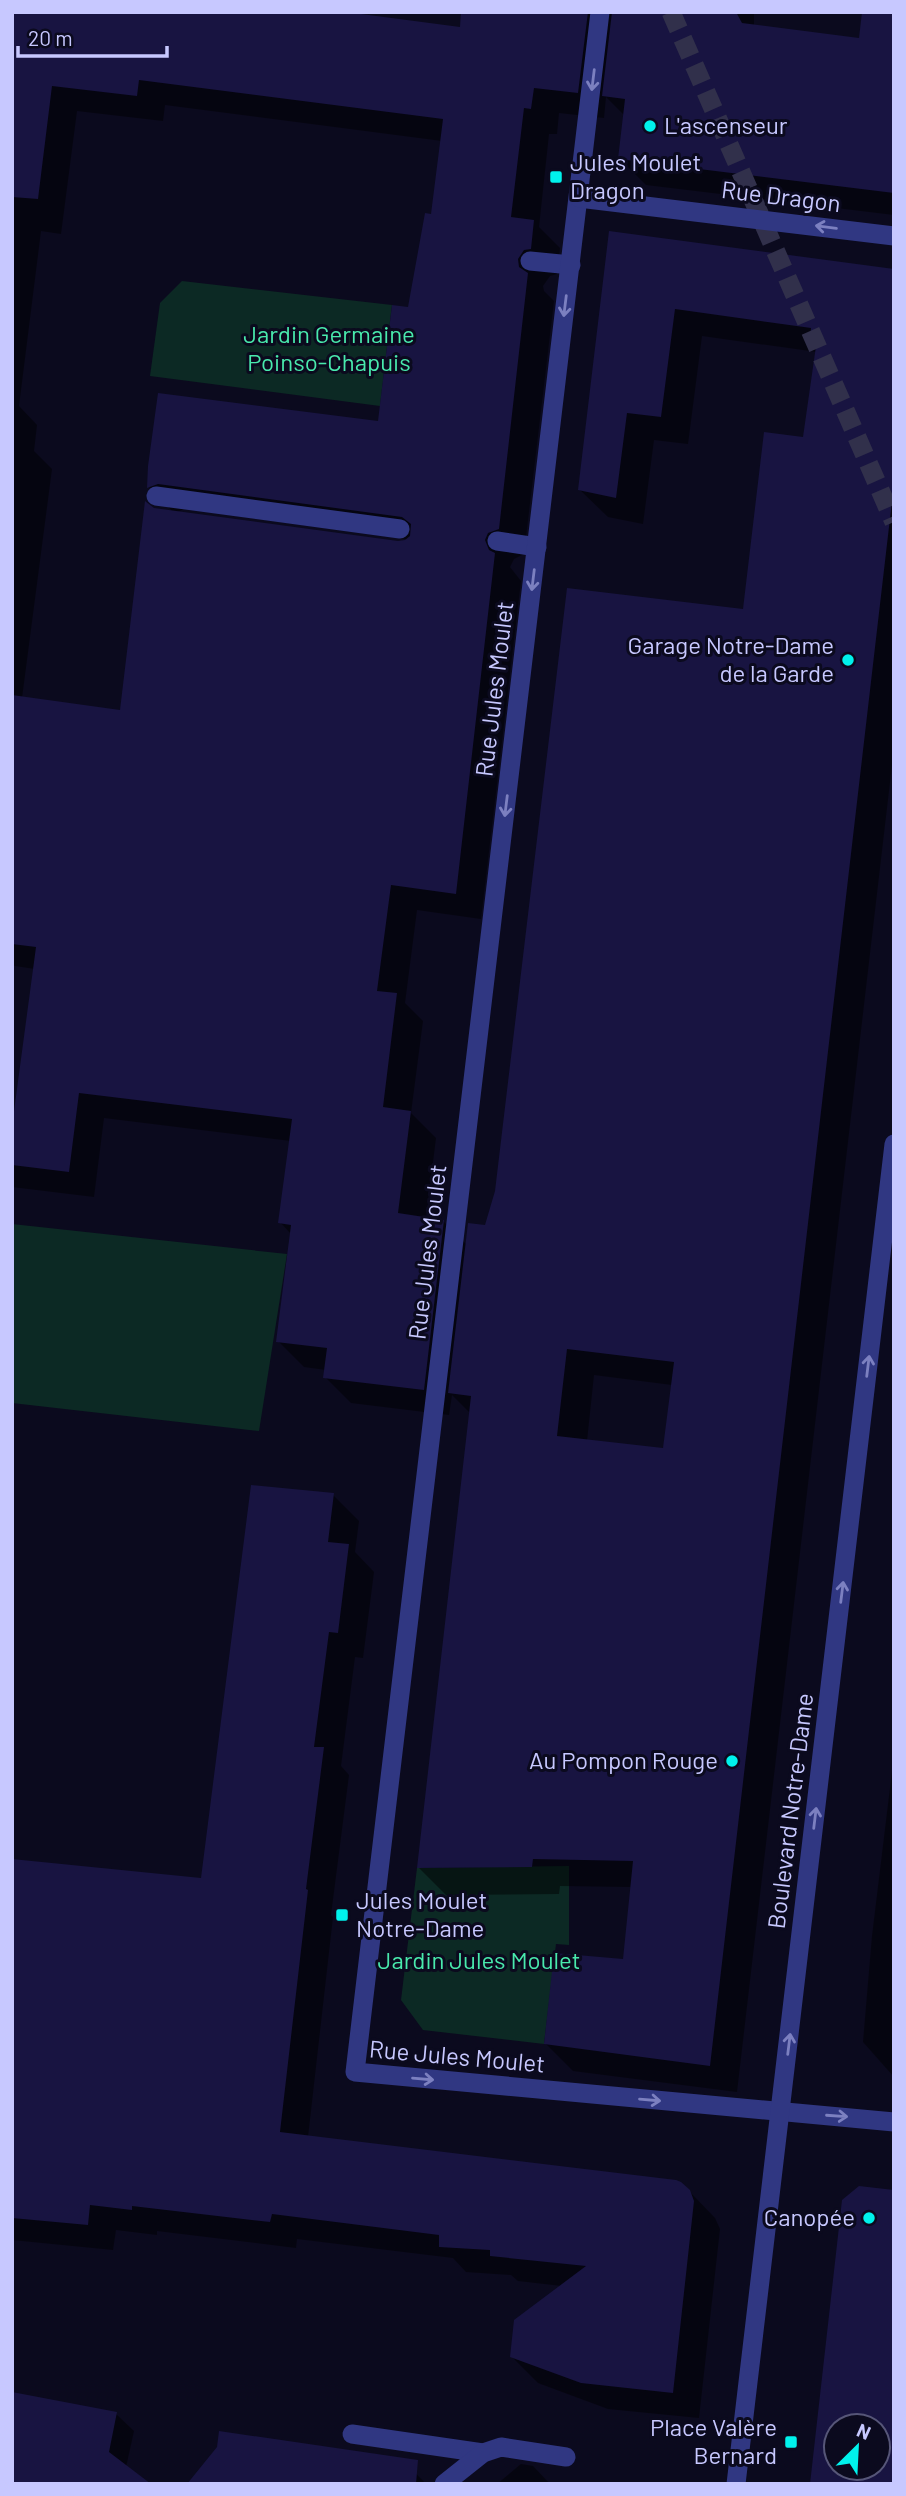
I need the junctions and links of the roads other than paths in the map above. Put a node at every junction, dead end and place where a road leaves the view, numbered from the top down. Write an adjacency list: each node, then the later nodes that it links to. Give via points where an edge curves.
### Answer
1 (600, 12): 2 (street, Rue Jules Moulet, one-way to 2)
2 (579, 198): 3 (street, Rue Dragon, one-way to 2); 5 (street, Rue Jules Moulet)
3 (894, 236)
4 (530, 261): 5 (street)
5 (570, 265): 9 (street, Rue Jules Moulet, one-way to 9)
6 (156, 496): 7 (street)
7 (400, 529)
8 (497, 541): 9 (street)
9 (537, 547): 11 (street, Rue Jules Moulet, one-way to 11, via 355,2072)
10 (894, 1144): 11 (street, Boulevard Notre-Dame, one-way to 10)
11 (781, 2112): 12 (street, one-way to 12); 17 (street, Boulevard Notre-Dame)
12 (894, 2122)
13 (352, 2434): 14 (street)
14 (483, 2453): 15 (street, via 501,2447); 16 (street)
15 (566, 2457)
16 (444, 2484)
17 (736, 2484)

